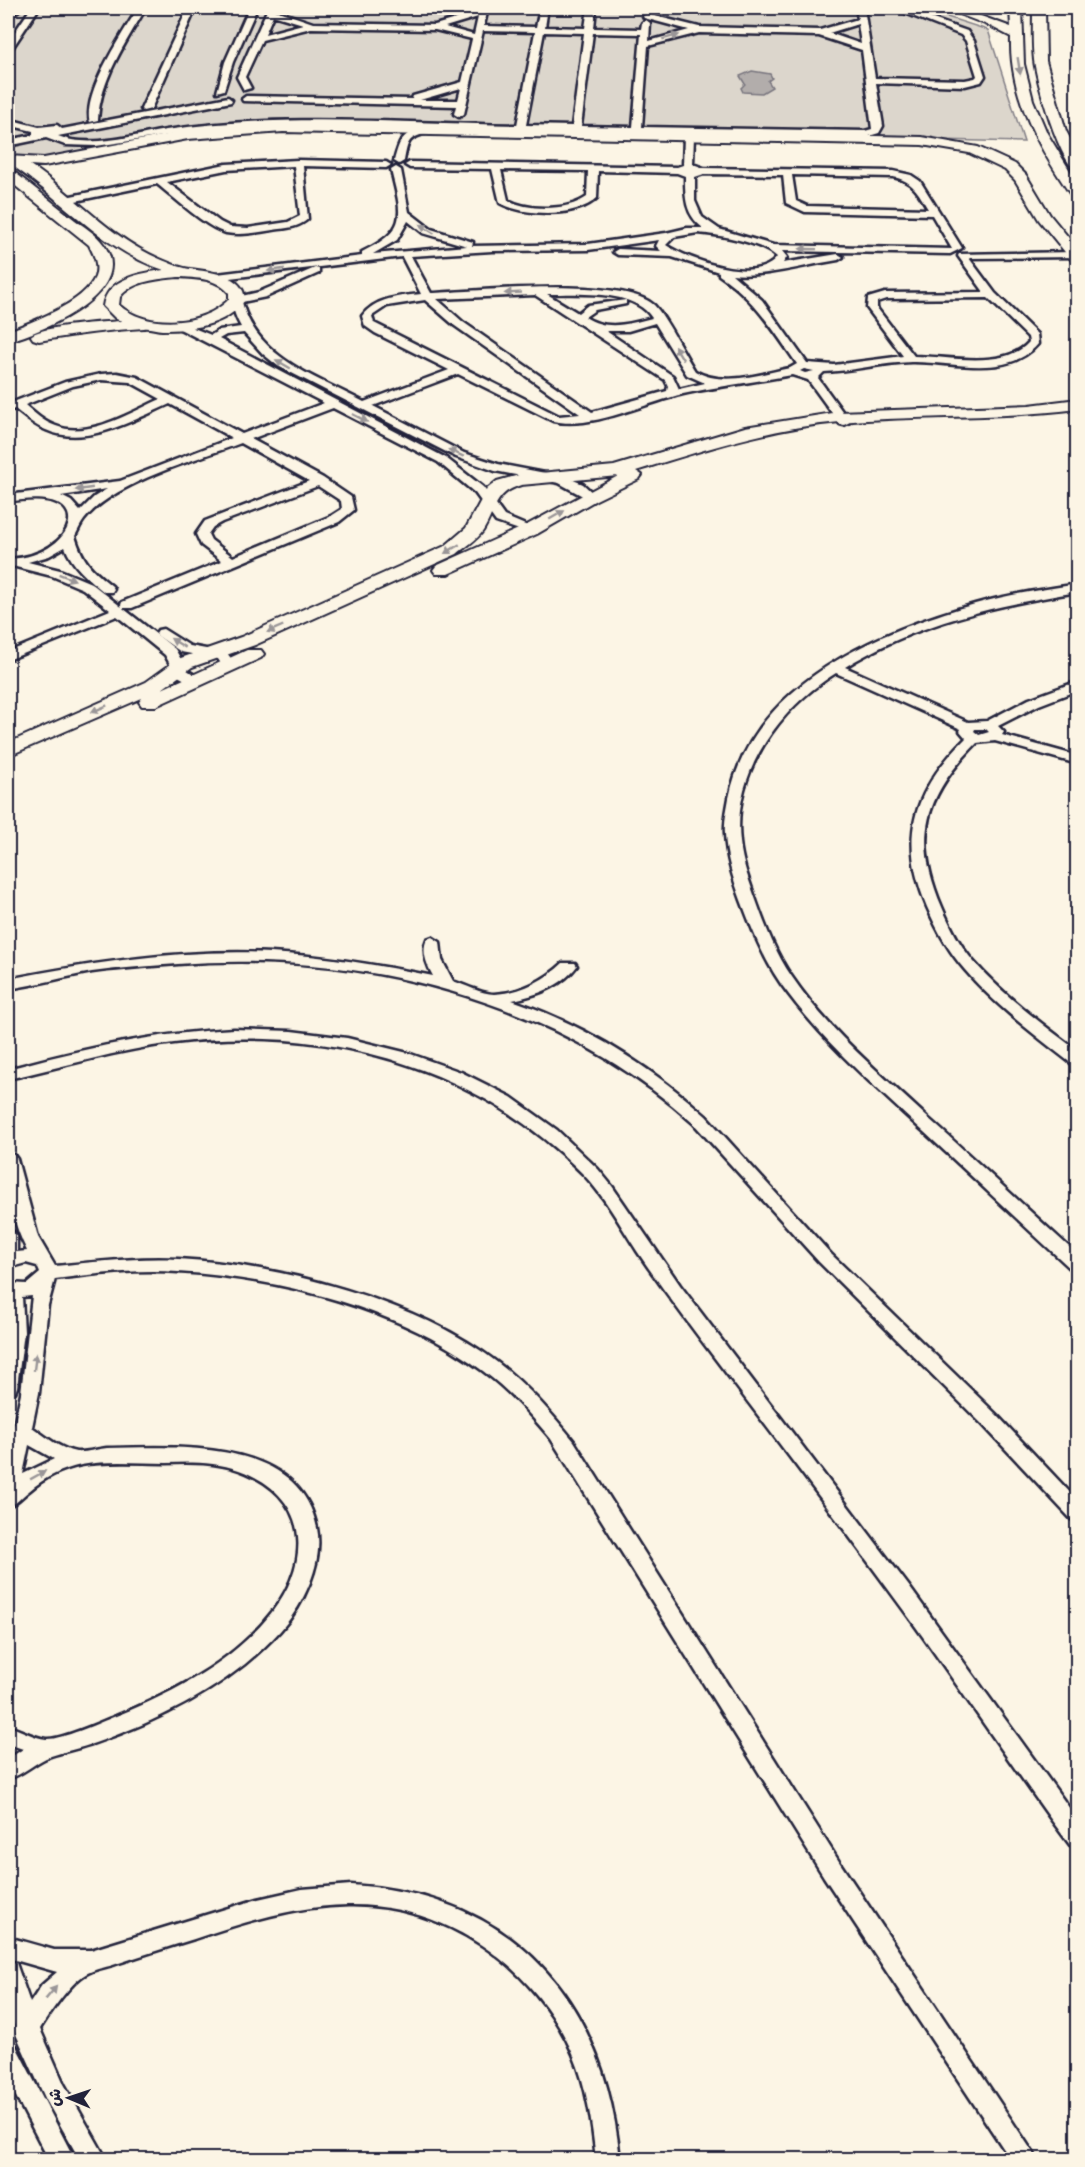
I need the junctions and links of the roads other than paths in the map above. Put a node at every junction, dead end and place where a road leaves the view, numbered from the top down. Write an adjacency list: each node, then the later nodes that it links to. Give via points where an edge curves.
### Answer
1 (18, 8): 17 (street)
2 (35, 8): 31 (street)
3 (142, 8): 47 (street, via 99,89)
4 (192, 8): 45 (street)
5 (253, 8): 33 (street)
6 (544, 8): 22 (street)
7 (592, 8): 23 (street)
8 (860, 8): 18 (street)
9 (896, 8): 35 (street, via 967,36 981,78 965,83)
10 (949, 8): 15 (street)
11 (1039, 8): 41 (street, via 1038,52)
12 (271, 9): 19 (street); 28 (street)
13 (1015, 9): 15 (street); 27 (street)
14 (483, 10): 20 (street); 21 (street)
15 (974, 11): 27 (street)
16 (647, 12): 24 (street); 25 (street)
17 (8, 16)
18 (861, 21): 26 (street); 32 (street)
19 (311, 24): 21 (street); 28 (street)
20 (480, 26): 22 (street); 29 (street)
21 (435, 27): 29 (street)
22 (540, 27): 23 (street); 51 (street)
23 (589, 29): 24 (street); 52 (street)
24 (645, 30): 30 (street)
25 (699, 30): 26 (street); 30 (street, one-way to 25)
26 (820, 33): 32 (street)
27 (1017, 35): 43 (street, one-way to 43, via 1018,66)
28 (259, 38): 34 (street)
29 (477, 38): 36 (street)
30 (644, 45): 46 (street)
31 (8, 48)
32 (865, 48): 35 (street)
33 (231, 59): 34 (street); 38 (street)
34 (249, 59): 37 (street, via 241,79)
35 (870, 80): 48 (street)
36 (466, 83): 40 (street); 44 (street)
37 (250, 90): 38 (street, via 232,87); 39 (street, via 254,95); 40 (street, via 288,96)
38 (218, 93): 42 (street); 45 (street)
39 (246, 99): 42 (street); 44 (street)
40 (411, 99): 44 (street)
41 (1050, 99): 43 (street); 65 (street, via 1059,130)
42 (228, 100): 54 (street)
43 (1027, 100): 73 (street, via 1042,141)
44 (462, 101): 50 (street)
45 (146, 109): 47 (street)
46 (648, 117): 53 (street); 57 (street)
47 (93, 120): 54 (street)
48 (868, 121): 56 (street); 56 (street, via 878,128 872,133)
49 (8, 122): 54 (street)
50 (457, 127): 51 (street); 54 (street, via 260,124 190,129 88,144 58,141)
51 (521, 128): 52 (street)
52 (576, 129): 53 (street)
53 (637, 130): 57 (street)
54 (47, 132): 58 (street); 60 (street)
55 (405, 133): 57 (street); 59 (street, via 261,131); 64 (street)
56 (823, 133): 57 (street)
57 (688, 135): 68 (street); 85 (street, via 911,143 964,152 1007,172)
58 (8, 136)
59 (174, 139): 61 (street, via 44,162); 63 (street)
60 (8, 144)
61 (15, 160): 63 (street); 72 (street)
62 (298, 163): 64 (street, via 386,165 389,169); 71 (street, via 226,167); 71 (street, via 305,217 295,224 258,230 221,227)
63 (59, 164): 72 (street, via 45,174)
64 (397, 166): 66 (street); 77 (street)
65 (1077, 167)
66 (496, 168): 67 (street); 67 (street, via 503,201 530,208 573,207 588,202 592,198)
67 (593, 170): 68 (street)
68 (689, 171): 69 (street, via 698,167 703,171); 75 (street)
69 (787, 173): 76 (street, via 901,176 917,183); 76 (street, via 791,202 805,209)
70 (11, 180): 105 (street, via 95,243 105,264 99,282 84,299)
71 (158, 180): 74 (street)
72 (43, 181): 74 (street)
73 (1077, 195)
74 (66, 200): 80 (street)
75 (690, 207): 78 (street, via 699,220); 79 (street)
76 (933, 212): 83 (street)
77 (406, 214): 81 (street, one-way to 77, via 438,236); 87 (street, via 393,238)
78 (717, 232): 79 (street, via 698,230); 82 (street)
79 (670, 236): 81 (street, via 588,247); 84 (street, via 661,246)
80 (126, 247): 90 (street, via 156,263); 94 (street, via 129,267)
81 (492, 248): 87 (street)
82 (772, 248): 83 (street, one-way to 82); 88 (street, via 782,257)
83 (961, 252): 85 (street); 88 (street, via 853,255); 95 (street)
84 (672, 254): 86 (street, via 515,252); 89 (street)
85 (1070, 256)
86 (407, 257): 96 (street); 97 (street, via 320,270 262,295)
87 (357, 258): 91 (street, one-way to 91)
88 (775, 267): 89 (street, via 746,274); 92 (street)
89 (714, 268): 92 (street)
90 (197, 274): 91 (street); 94 (street, via 159,275 134,281)
91 (213, 277): 97 (street, via 235,288)
92 (761, 289): 110 (street)
93 (533, 292): 96 (street, one-way to 96); 98 (street, via 615,294); 99 (street)
94 (116, 293): 101 (street, via 111,306 122,317); 106 (street, via 93,311)
95 (991, 294): 109 (street, via 885,296 872,300 872,308); 109 (street, via 1033,336 1034,342 1025,354 993,361)
96 (428, 297): 111 (street, via 377,306 367,320 373,328); 121 (street, via 459,324)
97 (237, 301): 102 (street, via 216,317); 104 (street)
98 (647, 305): 99 (street, via 604,304); 100 (street)
99 (578, 318): 103 (street)
100 (658, 319): 103 (street, via 628,328); 113 (street, one-way to 100, via 691,373)
101 (153, 325): 102 (street); 106 (street, via 104,326)
102 (177, 325): 107 (street)
103 (592, 327): 114 (street, via 669,378 674,386)
104 (248, 329): 107 (street, via 222,332); 119 (street, one-way to 104, via 276,360)
105 (8, 336)
106 (39, 336): 108 (street)
107 (211, 340): 116 (street)
108 (8, 348)
109 (911, 359): 112 (street)
110 (798, 368): 112 (street, via 800,375); 113 (street)
111 (456, 371): 119 (street); 121 (street, via 549,416 566,420)
112 (816, 373): 122 (street)
113 (724, 384): 114 (street)
114 (672, 393): 121 (street)
115 (169, 400): 118 (street, via 133,379 102,376); 118 (street, via 96,430 74,433 48,427); 123 (street)
116 (332, 404): 123 (street); 127 (street, one-way to 127, via 442,460)
117 (1077, 404): 122 (street)
118 (12, 406)
119 (363, 406): 124 (street, one-way to 119, via 452,452)
120 (1077, 409): 122 (street, via 1037,414)
121 (588, 416)
122 (842, 419): 125 (street, via 745,432); 130 (street, via 752,437 667,462)
123 (240, 439): 128 (street); 129 (street)
124 (495, 467): 126 (street); 127 (street, via 486,477)
125 (597, 473): 126 (street); 130 (street, via 600,479)
126 (541, 476): 133 (street, via 571,483); 135 (street, via 503,485)
127 (467, 480): 135 (street)
128 (319, 481): 141 (street, via 205,527 205,542); 141 (street, via 347,500 348,510 335,519)
129 (127, 482): 132 (street, one-way to 132); 136 (street)
130 (615, 484): 133 (street)
131 (8, 487): 132 (street)
132 (37, 495): 134 (street); 136 (street, via 62,500 73,510)
133 (590, 496): 137 (street, one-way to 133)
134 (8, 498)
135 (488, 503): 137 (street, via 500,519); 138 (street)
136 (76, 520): 139 (street)
137 (531, 530): 140 (street)
138 (474, 531): 140 (street, via 496,536); 145 (street, one-way to 145, via 451,550 411,570)
139 (70, 538): 142 (street, via 42,554); 144 (street, via 74,553 85,568)
140 (498, 545): 147 (street)
141 (230, 561): 144 (street)
142 (9, 562): 144 (street, one-way to 144, via 78,581)
143 (1077, 588): 149 (street, via 971,609 902,632)
144 (123, 608): 145 (street, one-way to 144, via 181,646); 146 (street); 148 (street, via 170,652)
145 (214, 653): 147 (street); 148 (street)
146 (8, 655)
147 (229, 665): 150 (street)
148 (178, 666): 150 (street, via 183,674); 154 (street, one-way to 154, via 153,686)
149 (834, 667): 153 (street); 167 (street, via 798,694 771,724 751,751 740,776 732,822 734,848 756,921 786,980 838,1043)
150 (196, 680): 156 (street)
151 (1077, 685): 152 (street, via 1025,706)
152 (992, 731): 153 (street, via 978,723); 155 (street)
153 (971, 732): 162 (street, via 926,798 918,839 925,883 951,940 970,967)
154 (8, 750)
155 (1077, 760)
156 (8, 767)
157 (432, 942): 160 (street, via 433,960)
158 (569, 966): 161 (street, via 538,988)
159 (8, 984): 160 (street, via 124,963 252,957 342,964)
160 (450, 986): 161 (street)
161 (492, 999): 176 (street, via 581,1036 617,1056 681,1103 822,1254 990,1420)
162 (1077, 1060)
163 (8, 1074): 180 (street, via 120,1046 179,1037 250,1035 320,1039 382,1050 440,1069 476,1085 540,1125 585,1166 615,1202 689,1310 877,1558)
164 (8, 1159): 168 (street, via 29,1237)
165 (8, 1236): 166 (street)
166 (8, 1261): 168 (street, via 27,1256)
167 (1077, 1266)
168 (44, 1271): 169 (street, via 27,1291); 172 (street, one-way to 168); 191 (street, via 136,1265 223,1270 296,1283 392,1314 451,1342 503,1377 567,1446 832,1870)
169 (10, 1290): 170 (street, via 15,1332)
170 (8, 1387)
171 (8, 1393): 172 (street)
172 (30, 1393): 173 (street)
173 (22, 1429): 174 (street, via 44,1446); 175 (street)
174 (74, 1459): 175 (street, one-way to 174, via 29,1480); 178 (street, via 180,1455 225,1459 255,1467 284,1485 299,1502 309,1527 309,1554 301,1582 286,1609 265,1634 210,1679 143,1716)
175 (8, 1500)
176 (1077, 1514)
177 (8, 1735): 178 (street)
178 (47, 1748): 179 (street)
179 (8, 1770)
180 (1077, 1838)
181 (8, 1947): 182 (street, via 36,1957)
182 (83, 1962): 184 (street, one-way to 182, via 50,1993); 190 (street, via 324,1896 389,1899 447,1914 514,1954 565,2012 580,2038 600,2096)
183 (8, 1970): 184 (street)
184 (26, 2030): 186 (street)
185 (8, 2054): 187 (street)
186 (55, 2095): 187 (street); 189 (street)
187 (34, 2108): 188 (street)
188 (63, 2160)
189 (95, 2160)
190 (608, 2160)
191 (1026, 2160)

